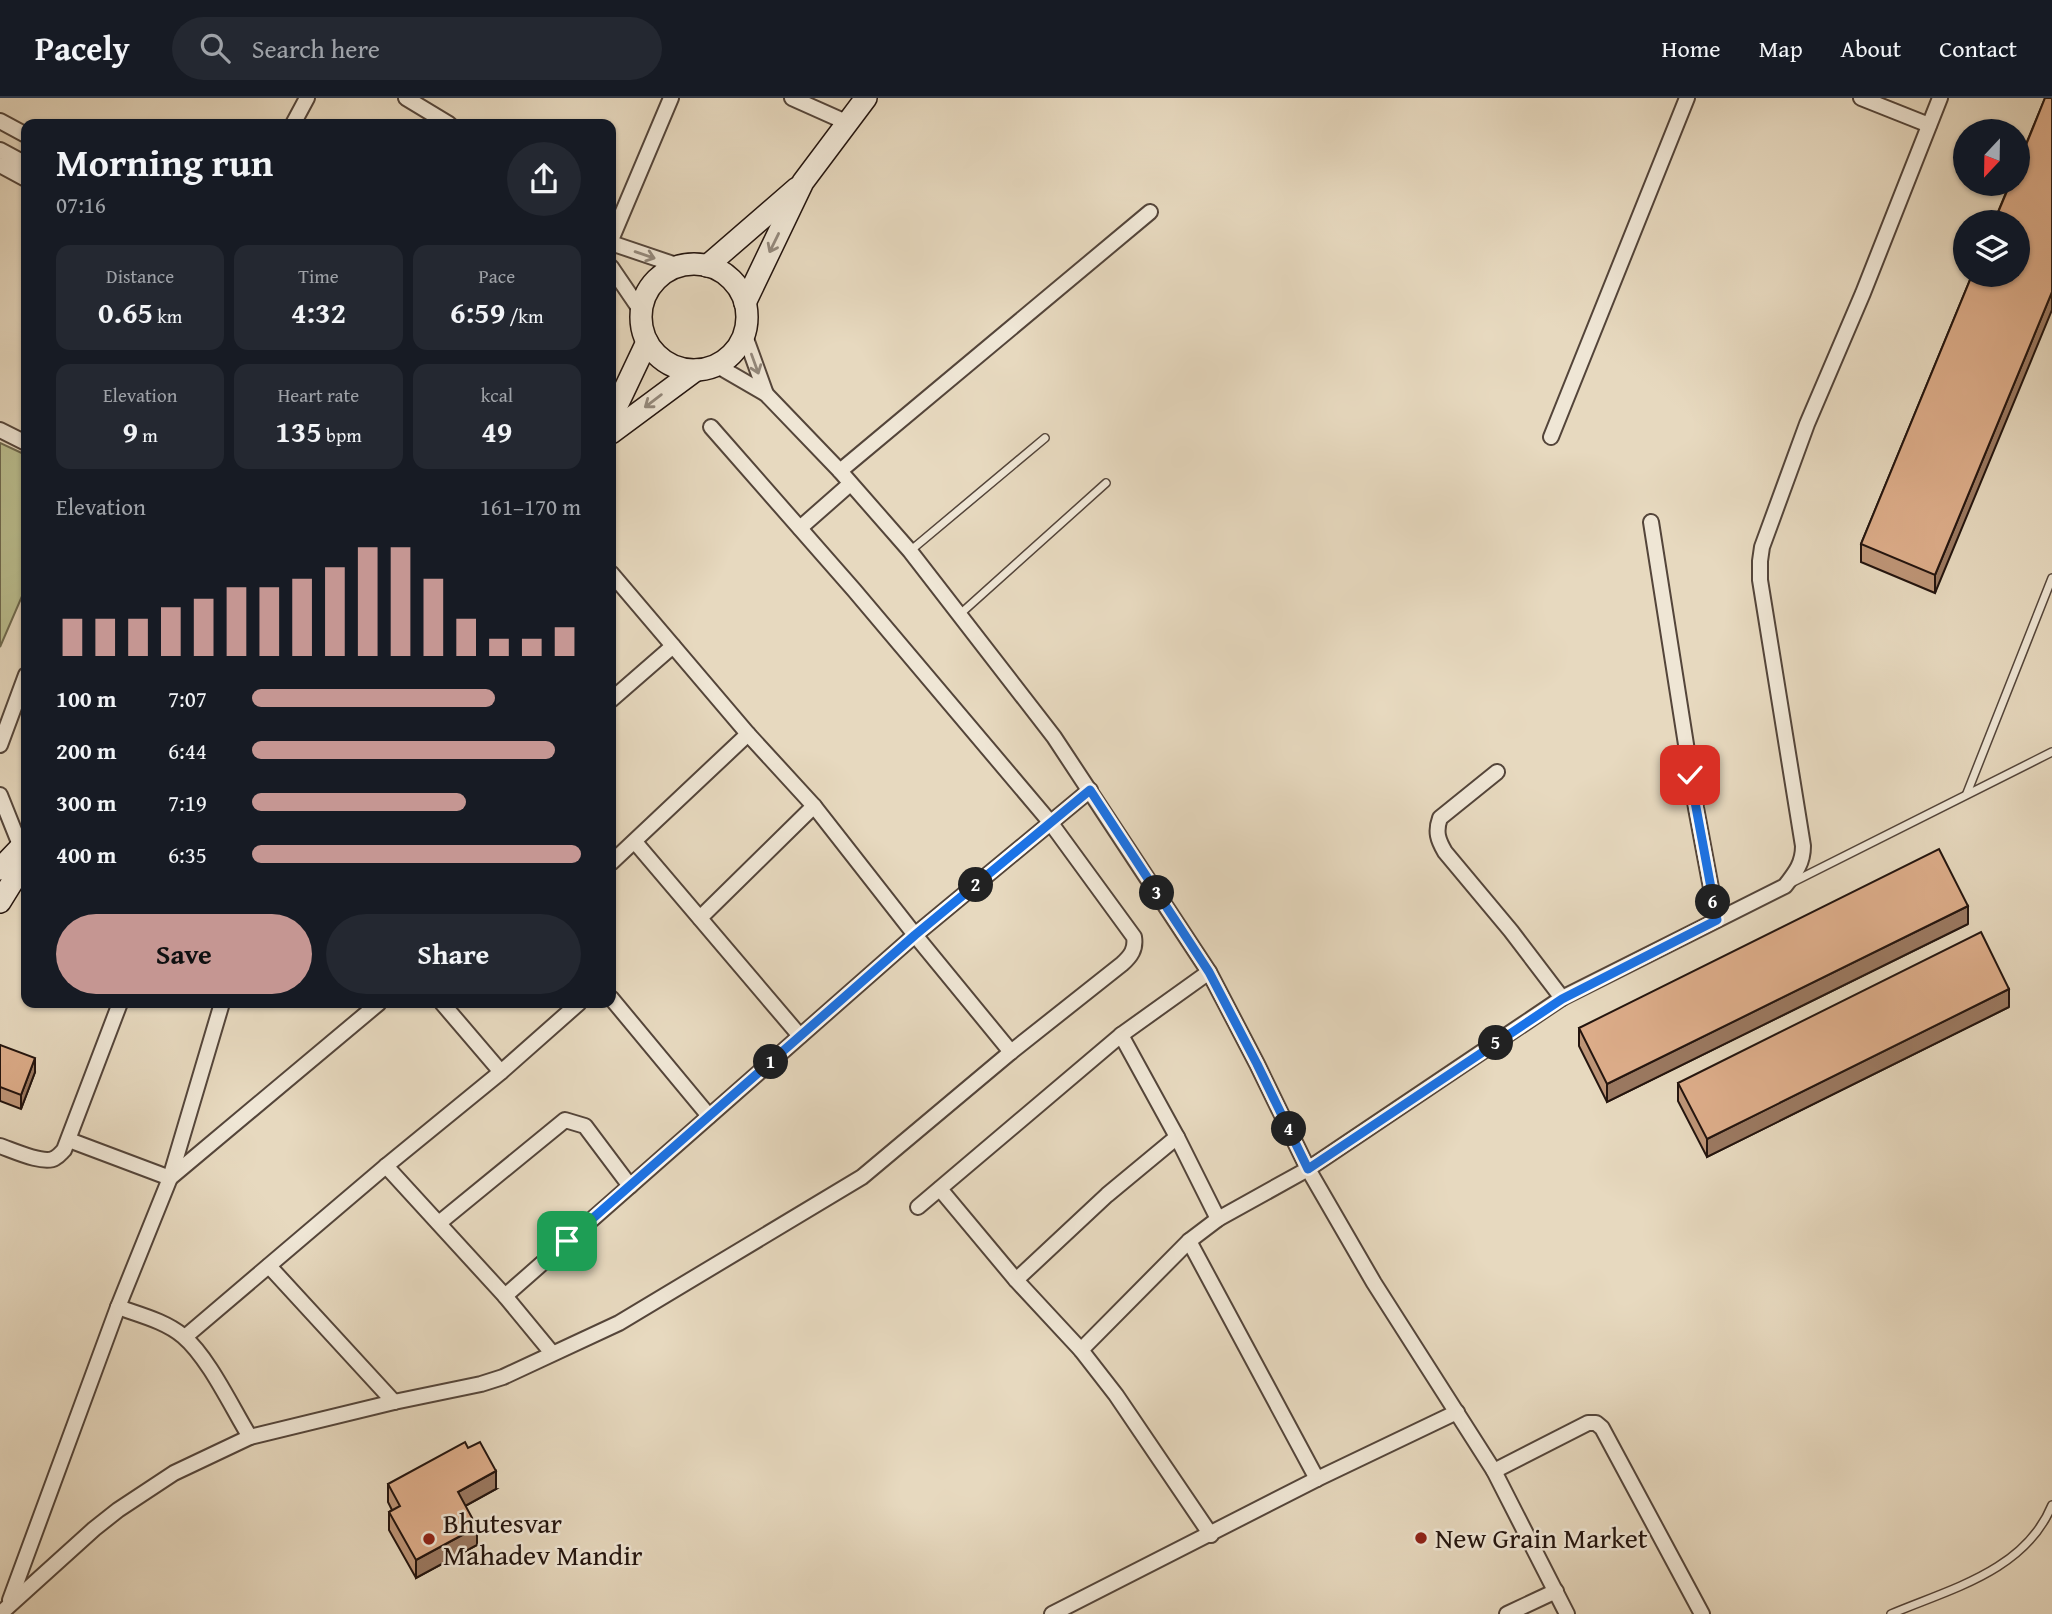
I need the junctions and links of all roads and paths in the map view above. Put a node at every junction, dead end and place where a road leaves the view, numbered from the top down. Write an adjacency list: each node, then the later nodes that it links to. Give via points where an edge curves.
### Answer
1 (307, 98): 9 (street)
2 (405, 98): 10 (street)
3 (671, 98): 21 (street)
4 (792, 98): 12 (street)
5 (866, 98): 12 (main road)
6 (1687, 98): 36 (street)
7 (1861, 98): 13 (street)
8 (1941, 98): 13 (street)
9 (296, 119)
10 (441, 119)
11 (0, 121): 14 (street)
12 (848, 123): 19 (main road)
13 (1929, 125): 68 (street, via 1762,547 1760,580 1803,846 1800,868)
14 (21, 132)
15 (0, 150): 16 (street)
16 (21, 161)
17 (0, 165): 18 (street)
18 (21, 176)
19 (803, 182): 24 (main road); 26 (main road, one-way to 26)
20 (1150, 212): 39 (street)
21 (616, 230)
22 (616, 244): 23 (street, one-way to 23)
23 (679, 266): 24 (main road); 27 (main road, via 653,283)
24 (707, 266): 26 (main road, via 724,274)
25 (616, 274): 27 (street)
26 (745, 303): 28 (main road)
27 (641, 311): 29 (main road)
28 (744, 333): 30 (main road, via 733,352); 31 (street, one-way to 31)
29 (647, 342): 30 (main road, via 667,363); 32 (main road)
30 (706, 368): 31 (street); 35 (main road, one-way to 35)
31 (766, 394): 39 (street)
32 (616, 407)
33 (711, 427): 43 (street)
34 (0, 430): 38 (street)
35 (616, 430)
36 (1551, 437)
37 (1045, 438): 44 (lane)
38 (21, 440)
39 (840, 471): 41 (street)
40 (1106, 483): 49 (lane)
41 (850, 484): 43 (street); 44 (street)
42 (1651, 522): 71 (street)
43 (800, 528): 61 (street)
44 (910, 551): 49 (street)
45 (2052, 578): 58 (lane)
46 (616, 579): 47 (street)
47 (621, 585): 48 (street); 50 (street)
48 (616, 591)
49 (959, 615): 57 (street)
50 (673, 646): 52 (street); 53 (street)
51 (21, 688): 54 (street)
52 (616, 696)
53 (748, 734): 60 (street); 62 (street)
54 (0, 745)
55 (2052, 752): 58 (lane)
56 (1497, 772): 74 (street, via 1440,818 1438,841)
57 (1090, 790): 61 (street); 73 (street)
58 (1966, 794): 68 (lane)
59 (0, 795): 63 (street)
60 (814, 806): 70 (street); 72 (street)
61 (1050, 822): 72 (street); 83 (street, via 1135,944 1122,964)
62 (635, 842): 65 (street); 70 (street)
63 (21, 844)
64 (21, 856): 67 (main road)
65 (616, 859)
66 (21, 861): 69 (main road)
67 (0, 869)
68 (1785, 886): 71 (street)
69 (0, 902)
70 (699, 918): 82 (street)
71 (1717, 920): 74 (street)
72 (915, 935): 82 (street); 83 (street)
73 (1209, 972): 81 (street); 90 (street)
74 (1562, 999): 90 (street)
75 (616, 1004): 85 (street)
76 (118, 1008): 87 (street)
77 (221, 1008): 91 (street)
78 (373, 1008): 91 (street)
79 (446, 1008): 84 (street)
80 (573, 1008): 84 (street)
81 (1121, 1035): 86 (street); 93 (street)
82 (800, 1036): 85 (street)
83 (1011, 1052): 104 (street, via 862,1177 619,1322)
84 (501, 1072): 89 (street)
85 (709, 1116): 92 (street)
86 (1177, 1137): 95 (street); 99 (street)
87 (69, 1140): 88 (street, via 64,1150 48,1160); 91 (street)
88 (0, 1146)
89 (386, 1166): 96 (street); 98 (street)
90 (1308, 1169): 95 (street); 106 (street)
91 (170, 1178): 101 (street)
92 (629, 1186): 96 (street, via 585,1126 565,1120); 100 (street)
93 (940, 1189): 94 (street); 99 (street)
94 (918, 1207)
95 (1218, 1219): 97 (street)
96 (439, 1223): 100 (street)
97 (1188, 1241): 103 (street); 109 (street)
98 (269, 1266): 102 (street); 105 (street)
99 (1016, 1280): 103 (street)
100 (505, 1296): 104 (street)
101 (118, 1307): 102 (street, via 162,1323); 113 (street)
102 (184, 1337): 107 (street, via 213,1374)
103 (1081, 1350): 111 (street)
104 (552, 1353): 105 (street, via 481,1384)
105 (394, 1402): 107 (street)
106 (1457, 1412): 108 (street); 109 (street)
107 (250, 1437): 113 (street, via 174,1473 118,1510)
108 (1494, 1471): 112 (street); 117 (street, via 1596,1423)
109 (1317, 1479): 111 (street)
110 (2052, 1505): 118 (lane, via 2035,1537 2007,1561 1986,1575)
111 (1211, 1535): 114 (street)
112 (1556, 1591): 115 (street); 116 (street)
113 (4, 1609)
114 (1052, 1614)
115 (1507, 1614)
116 (1567, 1614)
117 (1702, 1614)
118 (1891, 1614)

